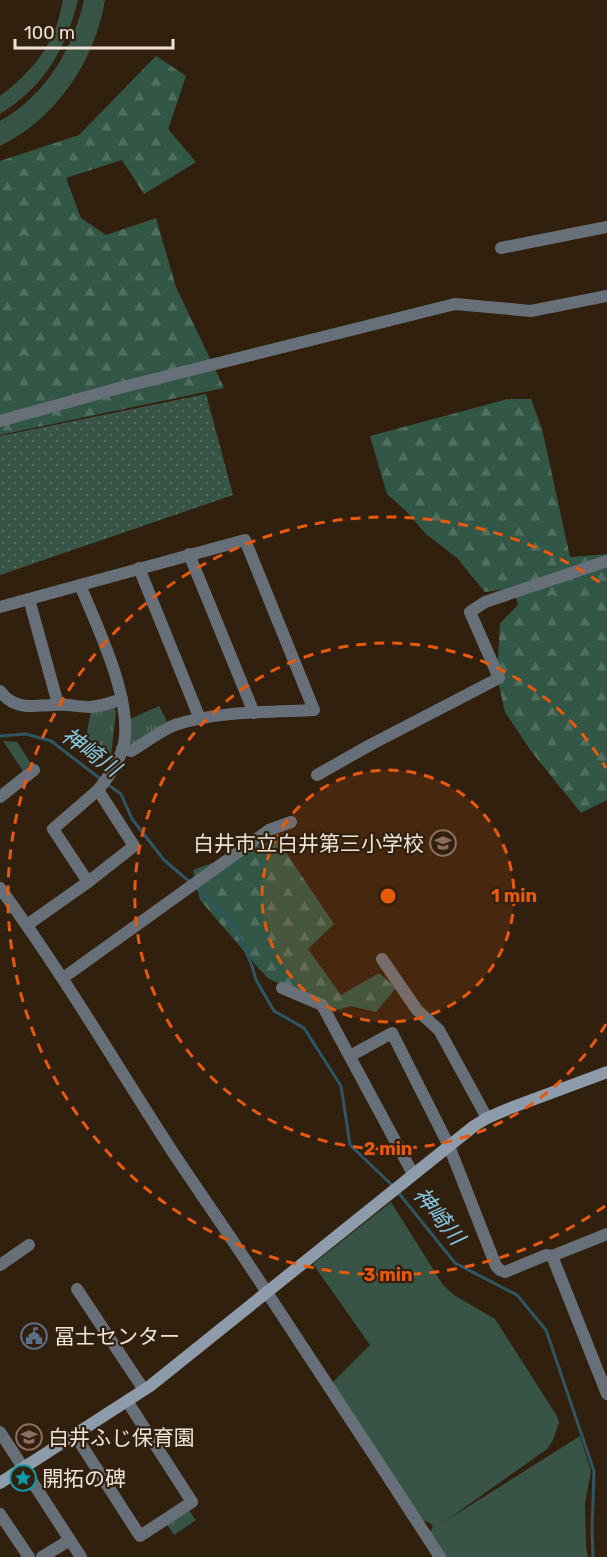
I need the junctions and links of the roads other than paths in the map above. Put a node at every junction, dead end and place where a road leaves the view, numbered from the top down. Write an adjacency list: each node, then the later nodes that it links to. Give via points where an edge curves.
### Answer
1 (607, 227): 2 (street)
2 (501, 248)
3 (607, 296): 4 (street, via 531,311 455,304)
4 (0, 422)
5 (189, 554): 7 (street); 14 (street); 14 (street, via 245,540 314,710)
6 (607, 561): 18 (street, via 485,602 470,612 499,678)
7 (139, 568): 8 (street); 15 (street)
8 (80, 585): 9 (street); 12 (street)
9 (29, 599): 10 (street); 13 (street)
10 (0, 607)
11 (0, 691): 13 (street, via 10,702 30,708)
12 (122, 699): 13 (street, via 88,707); 16 (street)
13 (58, 704)
14 (254, 713): 15 (street)
15 (200, 719): 16 (street, via 174,725 131,751)
16 (122, 749): 19 (street)
17 (34, 770): 20 (street)
18 (317, 775)
19 (98, 790): 22 (street, via 53,829); 22 (street, via 134,846)
20 (0, 797)
21 (291, 822): 26 (street, via 270,830)
22 (88, 882): 24 (street)
23 (0, 888): 24 (street)
24 (27, 925): 26 (street)
25 (382, 959): 30 (street, via 417,1010 439,1030)
26 (63, 978): 38 (street)
27 (282, 988): 28 (street, via 322,1005)
28 (350, 1056): 31 (street, via 392,1034); 32 (street)
29 (607, 1072): 30 (street)
30 (488, 1118): 31 (street)
31 (450, 1146): 32 (street); 35 (street, via 496,1266 506,1272)
32 (413, 1174): 38 (street)
33 (607, 1234): 35 (street)
34 (29, 1245): 36 (street)
35 (552, 1256): 40 (street)
36 (0, 1264)
37 (77, 1289): 39 (street)
38 (267, 1293): 39 (street); 52 (street)
39 (144, 1390): 41 (street)
40 (607, 1394)
41 (127, 1401): 43 (street); 43 (street, via 192,1502 140,1536)
42 (0, 1432): 44 (street)
43 (75, 1435): 44 (street)
44 (23, 1468): 45 (street); 48 (street)
45 (0, 1483)
46 (0, 1514): 47 (street)
47 (5, 1533): 49 (street)
48 (70, 1540): 50 (street); 51 (street)
49 (29, 1557)
50 (42, 1557)
51 (81, 1557)
52 (440, 1557)

